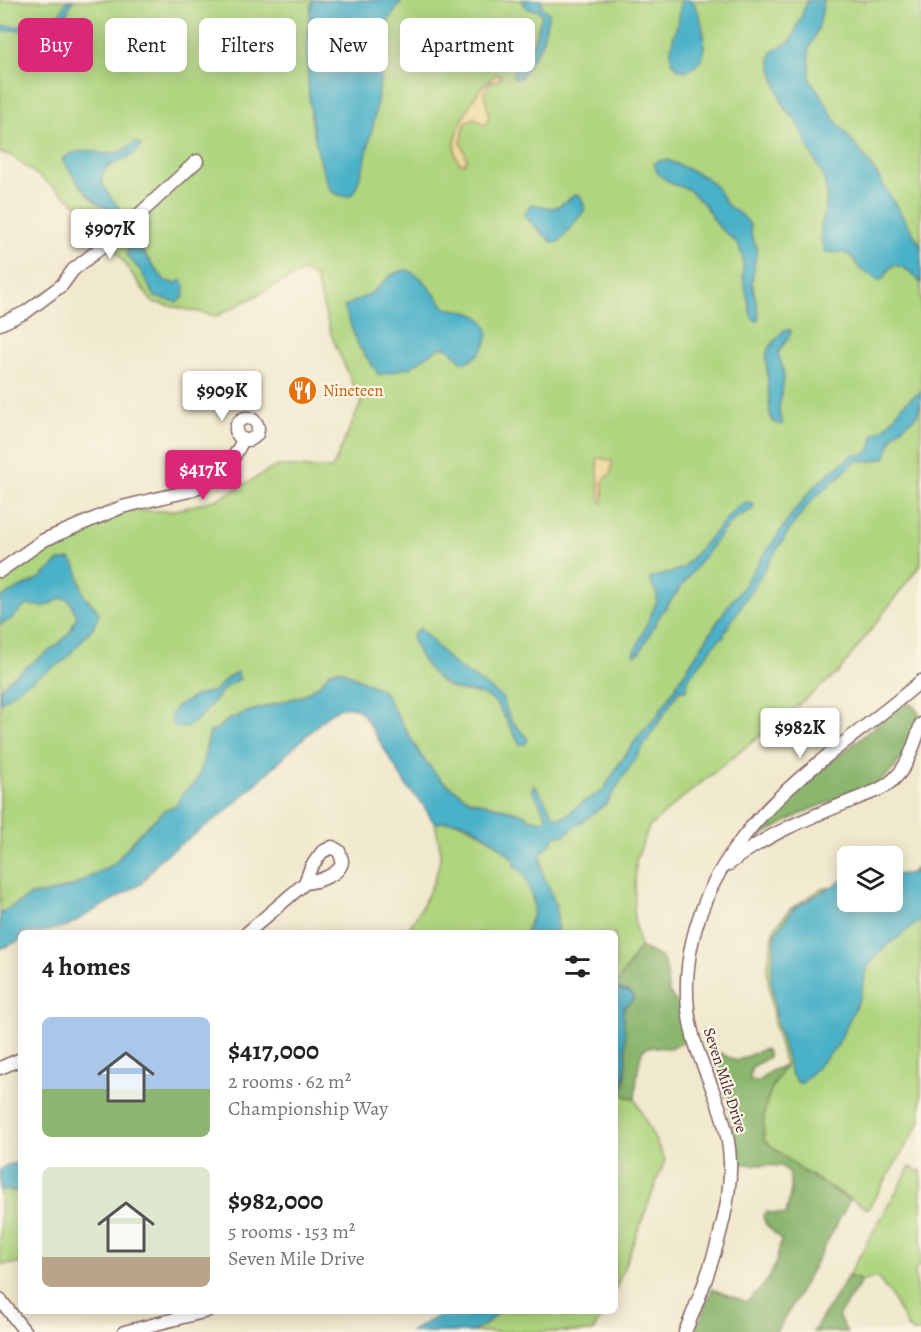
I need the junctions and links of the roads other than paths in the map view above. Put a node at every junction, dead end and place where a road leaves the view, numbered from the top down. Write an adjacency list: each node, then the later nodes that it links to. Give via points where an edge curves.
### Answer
1 (196, 161): 2 (street, via 62,285 26,312)
2 (0, 324)
3 (243, 440): 4 (street, via 228,468 215,479 189,491 122,507 64,531)
4 (0, 571)
5 (921, 681): 7 (street, Seven Mile Drive, via 776,800 740,841)
6 (921, 724): 7 (street, Seven Mile Drive, via 906,765 890,783 761,841)
7 (720, 873): 16 (street, Seven Mile Drive, via 696,924 688,961 687,994 695,1040 726,1129 730,1180 714,1249)
8 (305, 883): 9 (street)
9 (250, 930)
10 (18, 1060): 11 (street)
11 (0, 1068)
12 (0, 1299): 14 (street)
13 (195, 1314): 15 (street)
14 (25, 1332)
15 (124, 1332)
16 (685, 1332)

